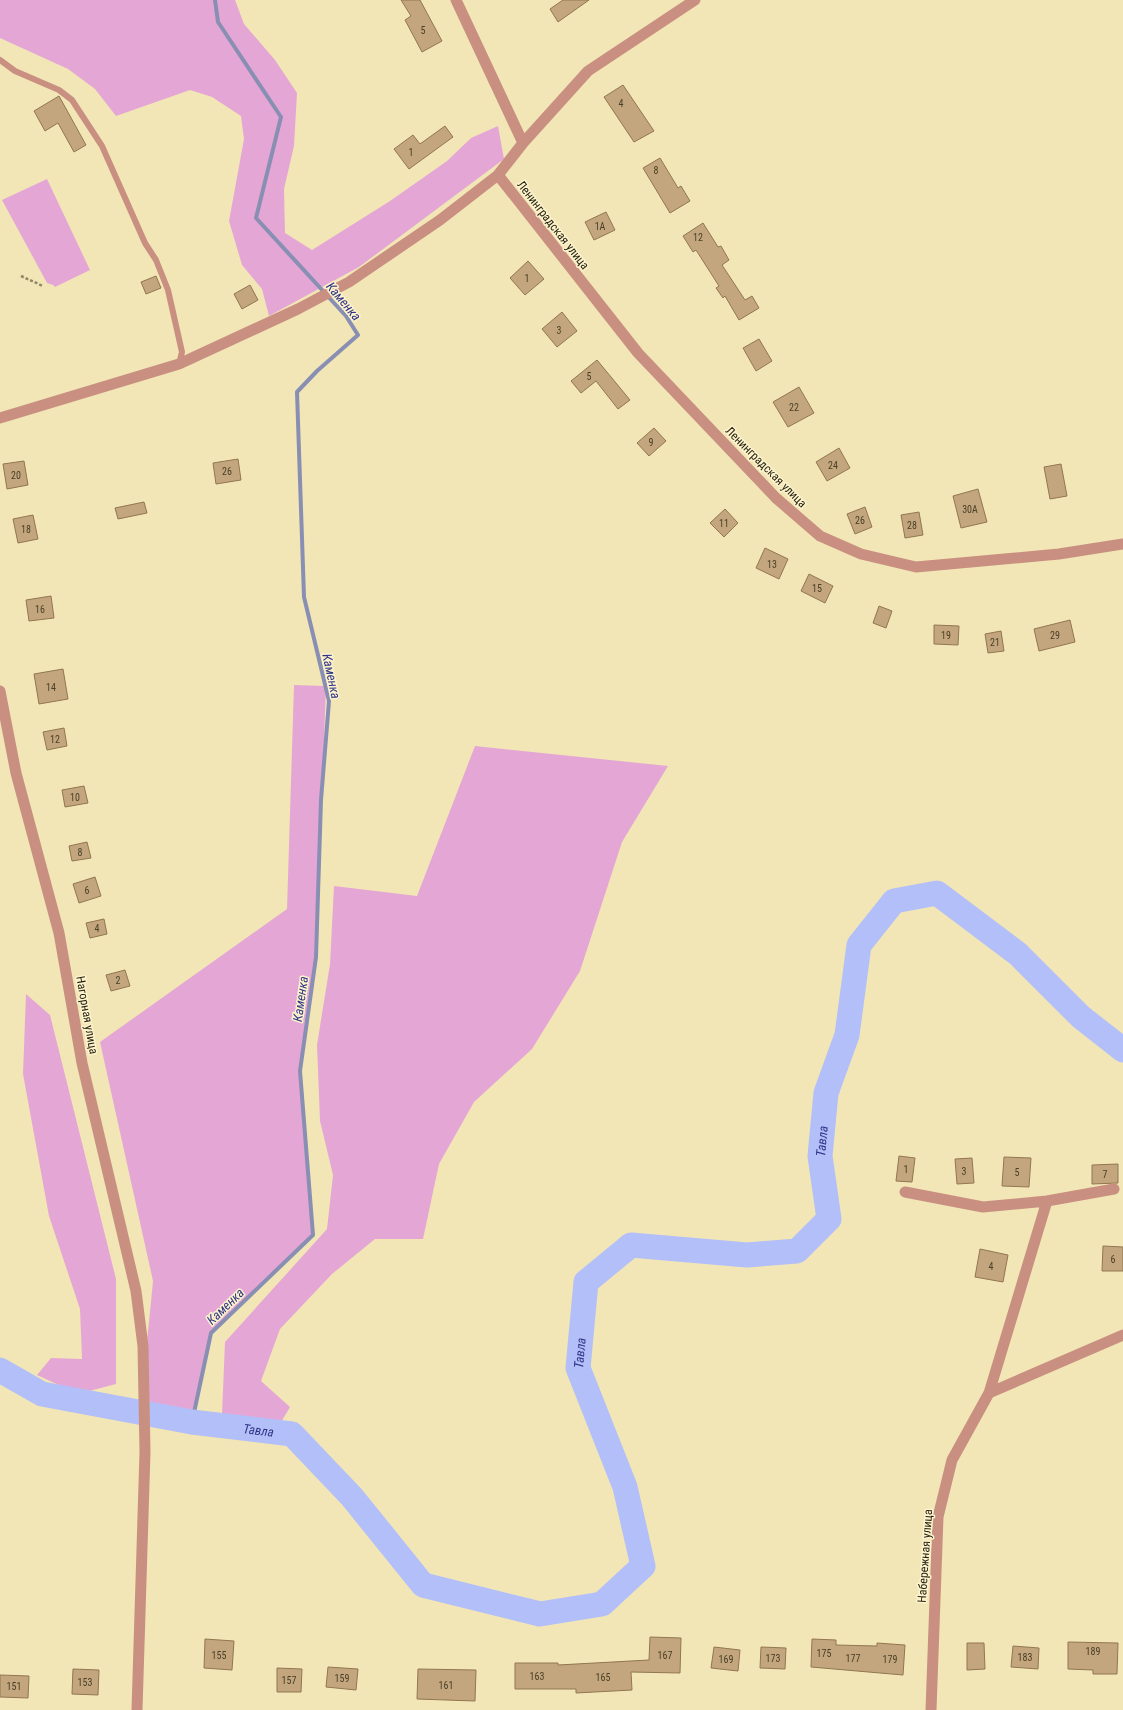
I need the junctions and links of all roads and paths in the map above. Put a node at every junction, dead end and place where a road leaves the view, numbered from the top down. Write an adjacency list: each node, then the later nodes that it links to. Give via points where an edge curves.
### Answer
1 (456, 0): 4 (street)
2 (695, 0): 4 (street, via 588,70)
3 (0, 60): 8 (lane, via 15,72 59,90 72,100 102,146 168,290 182,352)
4 (524, 143): 5 (street)
5 (498, 175): 8 (street, via 440,220 349,282 298,309); 10 (street, Ленинградская улица, via 638,353 776,498 820,536 861,554 916,567 1059,554)
6 (21, 276): 7 (path)
7 (43, 286)
8 (179, 364): 9 (street)
9 (0, 418)
10 (1123, 544)
11 (0, 690): 17 (street, Нагорная улица, via 16,773 59,933 82,1063 136,1291 143,1346 145,1452)
12 (1114, 1189): 14 (street)
13 (905, 1192): 14 (street, via 983,1207)
14 (1047, 1201): 16 (street, Набережная улица)
15 (1123, 1334): 16 (street)
16 (989, 1393): 18 (street, Набережная улица, via 952,1460 938,1517)
17 (137, 1710)
18 (931, 1710)

